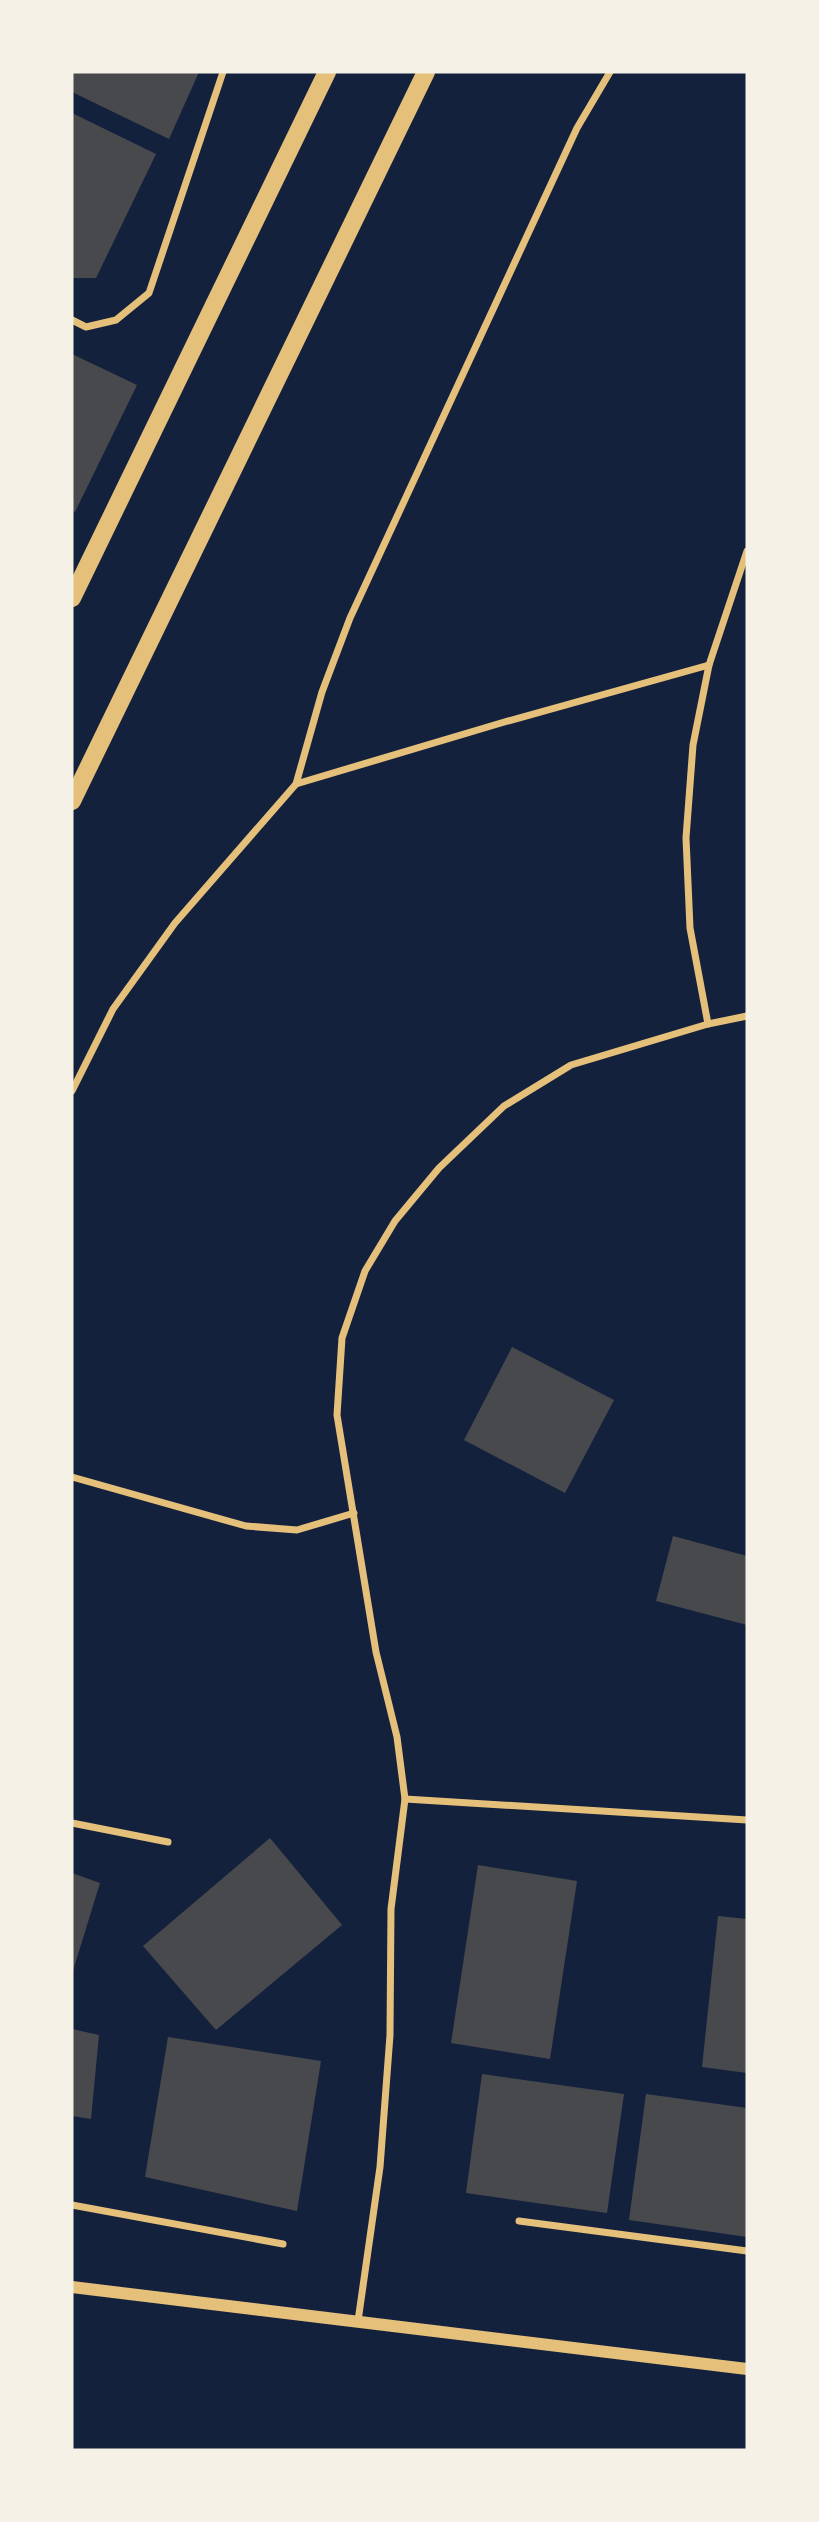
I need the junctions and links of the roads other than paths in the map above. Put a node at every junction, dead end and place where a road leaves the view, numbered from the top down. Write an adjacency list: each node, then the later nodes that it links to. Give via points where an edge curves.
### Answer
1 (223, 72): 5 (street, via 149,293 116,320 86,327)
2 (327, 72): 7 (main road)
3 (426, 72): 10 (main road)
4 (610, 72): 9 (street, via 571,141 350,618 322,692)
5 (72, 320)
6 (747, 551): 8 (street)
7 (72, 597)
8 (709, 665): 9 (street); 12 (street, via 693,745 686,838 690,928)
9 (296, 784): 13 (street, via 175,923 113,1009)
10 (72, 801)
11 (747, 1016): 12 (street)
12 (708, 1024): 15 (street, via 571,1065 503,1106 439,1168 395,1221 365,1272 342,1338 337,1415)
13 (72, 1091)
14 (72, 1477): 15 (street, via 246,1526 297,1530)
15 (354, 1513): 16 (street)
16 (405, 1799): 17 (street); 25 (street, via 391,1909 390,2035 380,2167)
17 (747, 1820)
18 (72, 1823): 19 (street)
19 (168, 1842)
20 (72, 2205): 22 (street)
21 (519, 2221): 23 (street)
22 (283, 2244)
23 (747, 2251)
24 (72, 2287): 25 (street)
25 (358, 2321): 26 (street)
26 (747, 2369)

